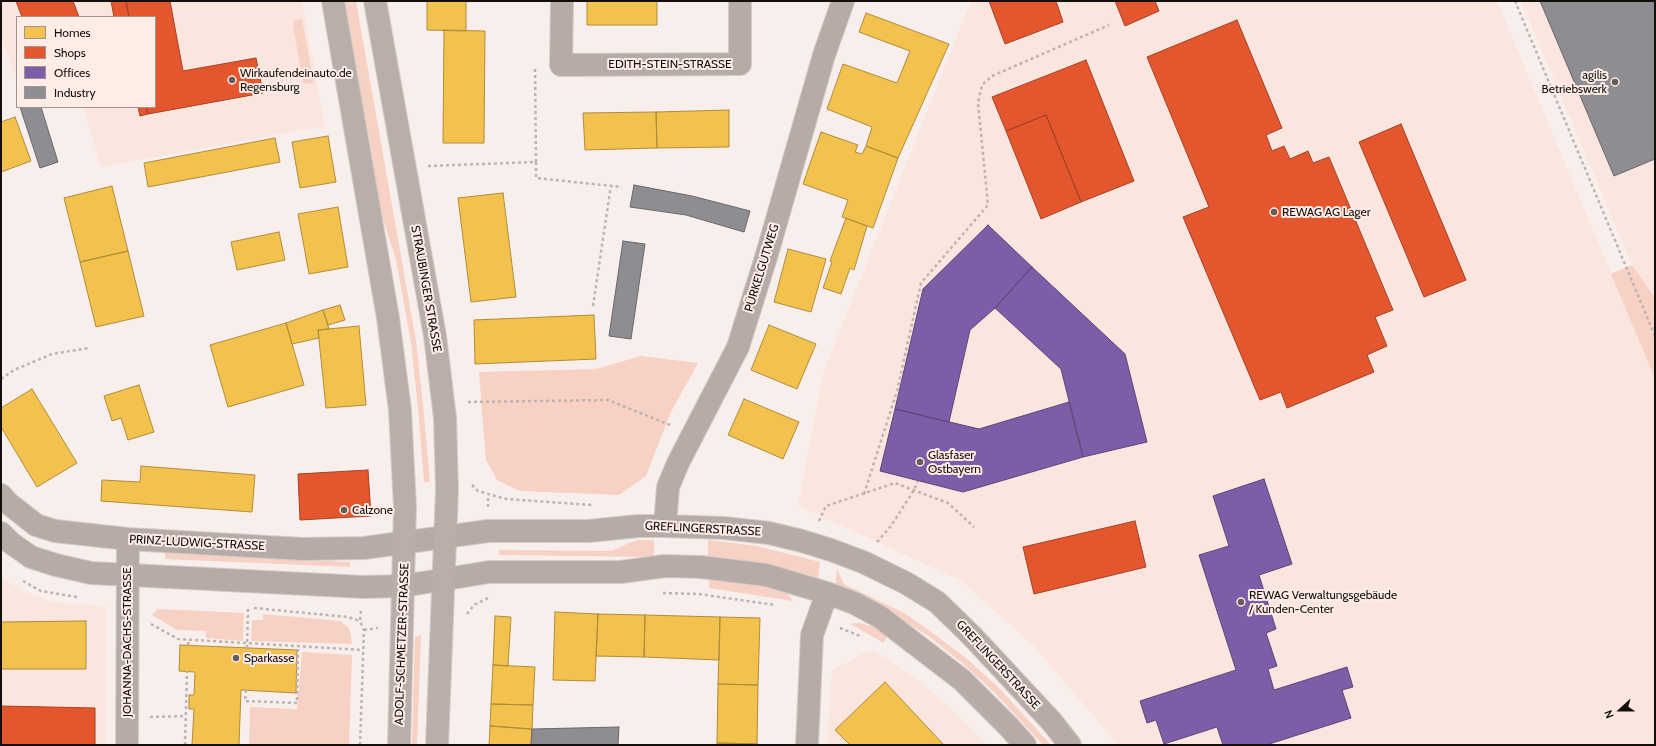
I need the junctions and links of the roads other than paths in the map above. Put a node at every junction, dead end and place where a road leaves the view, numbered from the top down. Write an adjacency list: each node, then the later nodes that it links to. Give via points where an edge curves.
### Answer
1 (333, 1): 11 (main road, via 388,318 400,410)
2 (375, 1): 9 (main road, STRAUBINGER STRASSE, via 435,336 443,403 447,490)
3 (562, 1): 4 (street, EDITH-STEIN-STRASSE, via 562,65 740,64)
4 (740, 1)
5 (843, 1): 7 (street, PÜRKELGUTWEG, via 824,55 738,347 668,487)
6 (3, 502): 10 (street, PRINZ-LUDWIG-STRASSE, via 36,525 55,531)
7 (665, 526): 9 (street, GREFLINGERSTRASSE, via 488,531); 21 (street, GREFLINGERSTRASSE, via 769,533 831,550 906,583 937,602 972,636)
8 (1, 533): 12 (street, via 31,557 91,573)
9 (446, 536): 11 (street, GREFLINGERSTRASSE); 13 (main road, STRAUBINGER STRASSE)
10 (128, 540): 11 (street, PRINZ-LUDWIG-STRASSE, via 304,549 364,548); 12 (street, JOHANNA-DACHS-STRASSE)
11 (405, 543): 14 (main road, ADOLF-SCHMETZER-STRASSE)
12 (127, 574): 14 (street); 16 (street, JOHANNA-DACHS-STRASSE)
13 (444, 579): 14 (street); 15 (street, via 489,572 621,572 665,566 701,567 766,575); 18 (main road)
14 (403, 586): 17 (main road, ADOLF-SCHMETZER-STRASSE)
15 (827, 593): 19 (street, via 812,635); 20 (street, via 880,617 962,680)
16 (127, 745)
17 (399, 745)
18 (437, 745)
19 (807, 745)
20 (1025, 745)
21 (1070, 745)

